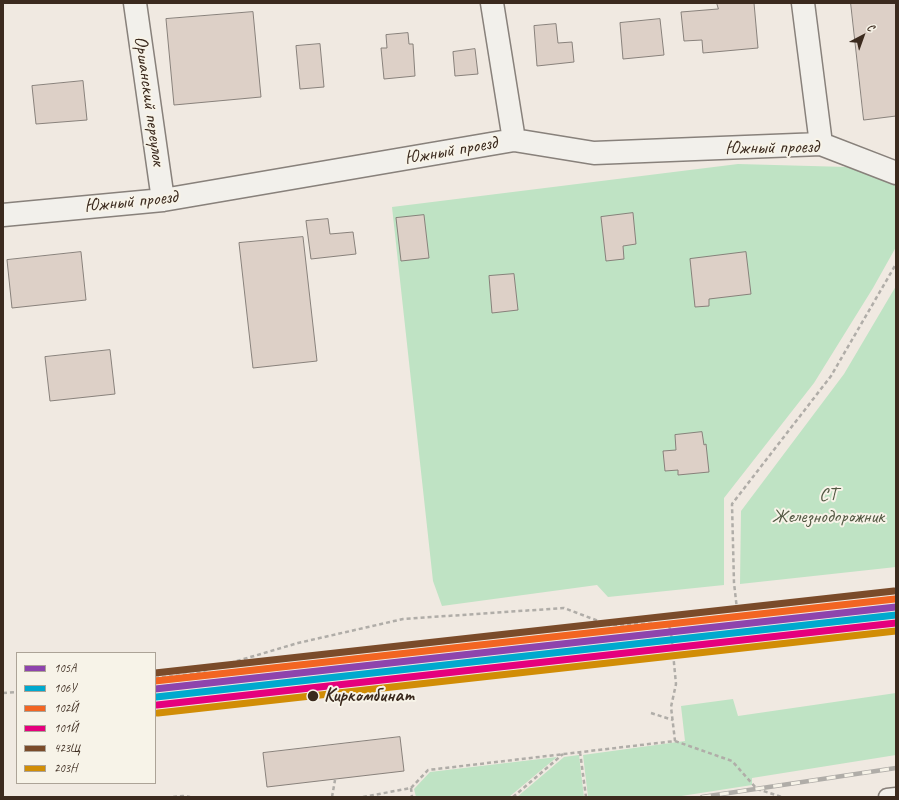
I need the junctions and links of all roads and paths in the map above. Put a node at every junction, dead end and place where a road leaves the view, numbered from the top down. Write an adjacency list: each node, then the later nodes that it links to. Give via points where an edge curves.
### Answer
1 (135, 3): 7 (street, Оршанский переулок)
2 (492, 3): 4 (street)
3 (803, 3): 5 (street)
4 (514, 140): 5 (street, Южный проезд, via 594,153); 7 (street, Южный проезд)
5 (821, 144): 6 (street, Южный проезд)
6 (896, 173)
7 (163, 200): 8 (street, Южный проезд)
8 (3, 215)
9 (896, 264): 11 (path, via 831,376 732,504 734,583)
10 (896, 597): 11 (path)
11 (738, 618): 12 (path)
12 (668, 623): 13 (path, via 609,625 564,608 403,619 298,643 193,674); 17 (path, via 676,684 671,707)
13 (156, 678)
14 (16, 692): 15 (path)
15 (3, 693)
16 (651, 713): 17 (path)
17 (673, 720): 18 (path)
18 (675, 741): 19 (path); 32 (path, via 732,761 757,789)
19 (580, 752): 20 (path); 31 (path)
20 (563, 754): 22 (path, via 428,770); 30 (path)
21 (335, 780): 26 (path)
22 (411, 788): 28 (path); 29 (path)
23 (896, 796): 33 (lane)
24 (173, 797): 25 (path)
25 (190, 797)
26 (332, 797)
27 (364, 797): 28 (path)
28 (373, 797)
29 (412, 797)
30 (513, 797)
31 (586, 797)
32 (782, 797)
33 (887, 797)

